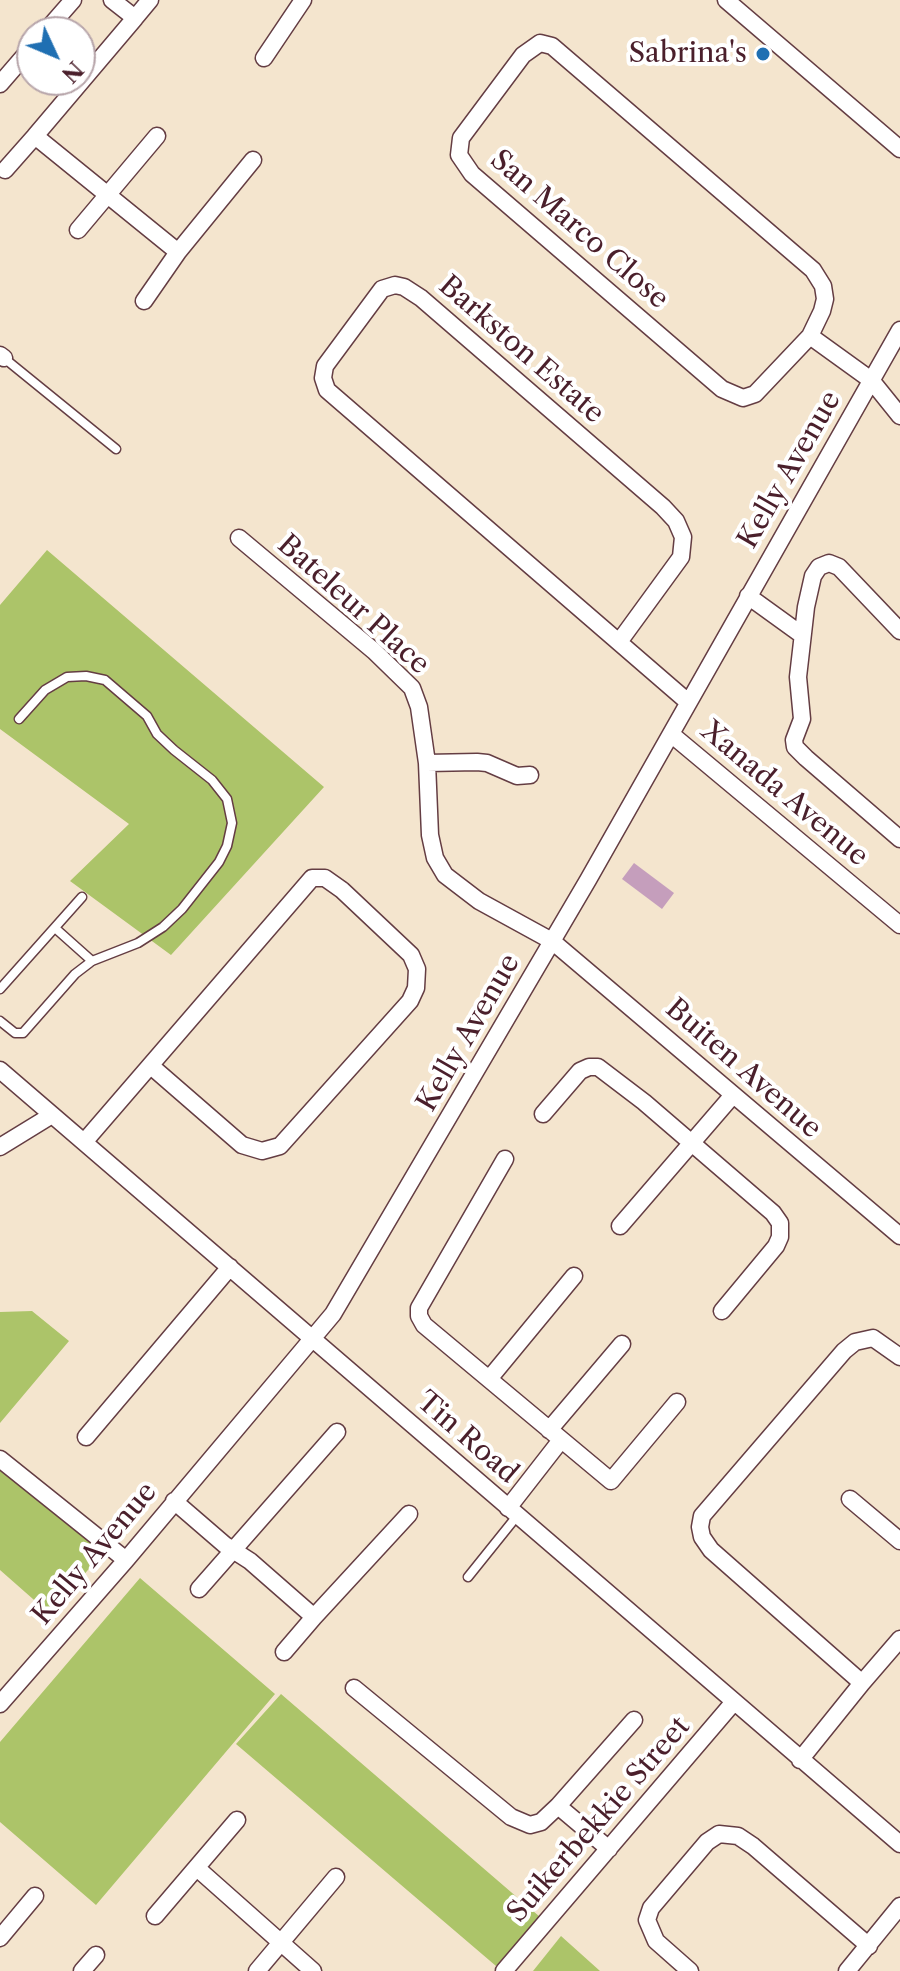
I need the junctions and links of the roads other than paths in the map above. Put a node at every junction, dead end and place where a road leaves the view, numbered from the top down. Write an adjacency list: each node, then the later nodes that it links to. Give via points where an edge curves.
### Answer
1 (73, 0): 6 (street)
2 (112, 0): 7 (street)
3 (150, 0): 7 (street)
4 (303, 0): 8 (street)
5 (726, 0): 13 (street)
6 (59, 16)
7 (135, 18): 11 (street)
8 (264, 58)
9 (16, 66): 10 (street)
10 (0, 84)
11 (35, 136): 15 (street); 16 (street)
12 (157, 136): 16 (street)
13 (900, 149)
14 (253, 160): 18 (street)
15 (5, 170)
16 (109, 195): 17 (street); 18 (street)
17 (78, 230)
18 (178, 252): 19 (street)
19 (144, 301)
20 (900, 330): 23 (street, Kelly Avenue)
21 (810, 336): 21 (street, San Marco Close, via 763,388 743,398 733,395 472,174 459,155 461,138 523,55 540,43 558,50 813,270 825,299); 23 (street)
22 (2, 357): 25 (lane)
23 (871, 380): 24 (street); 27 (street, Kelly Avenue)
24 (900, 416)
25 (116, 449)
26 (239, 538): 34 (street, Bateleur Place, via 412,688)
27 (748, 596): 29 (street); 31 (street, Kelly Avenue)
28 (900, 631): 29 (street, via 839,567 829,563 814,573)
29 (802, 635): 36 (street, via 802,719 795,747)
30 (619, 642): 30 (street, Barkston Estate, via 681,557 683,537 676,521 421,298 404,287 382,289 325,366 327,390); 31 (street, Barkston Estate)
31 (688, 702): 33 (street, Kelly Avenue)
32 (19, 719): 41 (lane, via 45,690 67,677 105,680 227,799 232,823 227,846 201,886 163,927)
33 (671, 734): 38 (street, Xanada Avenue); 40 (street, Kelly Avenue)
34 (427, 763): 35 (street, via 487,763 517,776); 40 (street, Bateleur Place, via 430,835 445,875 479,901)
35 (530, 775)
36 (900, 839)
37 (82, 897): 39 (lane)
38 (900, 925)
39 (55, 928): 41 (lane); 42 (lane)
40 (552, 941): 46 (street, Buiten Avenue); 58 (street, Kelly Avenue, via 411,1186)
41 (92, 961): 43 (lane, via 23,1033)
42 (0, 989)
43 (1, 1022)
44 (151, 1066): 44 (street, via 312,878 325,878 342,890 411,955 417,969 410,1001 280,1146 262,1151 242,1145); 49 (street)
45 (0, 1070): 48 (street, Tin Road)
46 (733, 1095): 50 (street); 54 (street, Buiten Avenue)
47 (543, 1114): 50 (street, via 580,1071 594,1066)
48 (52, 1115): 49 (street, Tin Road); 51 (street)
49 (85, 1141): 55 (street, Tin Road)
50 (691, 1142): 53 (street); 57 (street, via 780,1223 776,1246)
51 (0, 1147)
52 (505, 1159): 61 (street, via 419,1308 424,1325)
53 (620, 1226)
54 (900, 1236)
55 (230, 1267): 58 (street, Tin Road); 65 (street)
56 (574, 1276): 61 (street)
57 (722, 1311)
58 (313, 1340): 68 (street, Kelly Avenue); 69 (street, Tin Road)
59 (622, 1344): 64 (street)
60 (900, 1357): 79 (street, via 873,1338 844,1351 702,1516 700,1527 711,1550)
61 (489, 1379): 64 (street)
62 (677, 1402): 64 (street, via 611,1481)
63 (337, 1432): 72 (street)
64 (555, 1435): 69 (street)
65 (86, 1437)
66 (0, 1459): 73 (street)
67 (850, 1499): 71 (street)
68 (174, 1501): 72 (street); 73 (street, Kelly Avenue)
69 (512, 1512): 74 (lane); 81 (street, Tin Road)
70 (409, 1514): 76 (street)
71 (900, 1541)
72 (233, 1550): 75 (street); 76 (street)
73 (126, 1560): 82 (street, Kelly Avenue)
74 (468, 1577)
75 (199, 1589)
76 (314, 1617): 78 (street)
77 (900, 1639): 79 (street)
78 (284, 1652)
79 (862, 1683): 84 (street)
80 (354, 1688): 85 (street, via 511,1817 530,1825)
81 (733, 1703): 84 (street, Tin Road); 88 (street, Suikerbekkie Street)
82 (0, 1704)
83 (634, 1720): 85 (street)
84 (800, 1760): 87 (street, Tin Road)
85 (558, 1806): 88 (street)
86 (237, 1820): 89 (street)
87 (900, 1844)
88 (609, 1849): 101 (street, Suikerbekkie Street)
89 (198, 1869): 93 (street); 95 (street)
90 (336, 1877): 95 (street)
91 (35, 1896): 94 (street)
92 (900, 1906): 96 (street)
93 (155, 1916)
94 (0, 1938)
95 (281, 1943): 99 (street); 100 (street)
96 (869, 1946): 102 (street, via 753,1846 738,1836 719,1834 660,1897 647,1920 656,1941); 103 (street)
97 (96, 1955): 98 (street)
98 (82, 1971)
99 (257, 1971)
100 (313, 1971)
101 (504, 1971)
102 (690, 1971)
103 (847, 1971)

